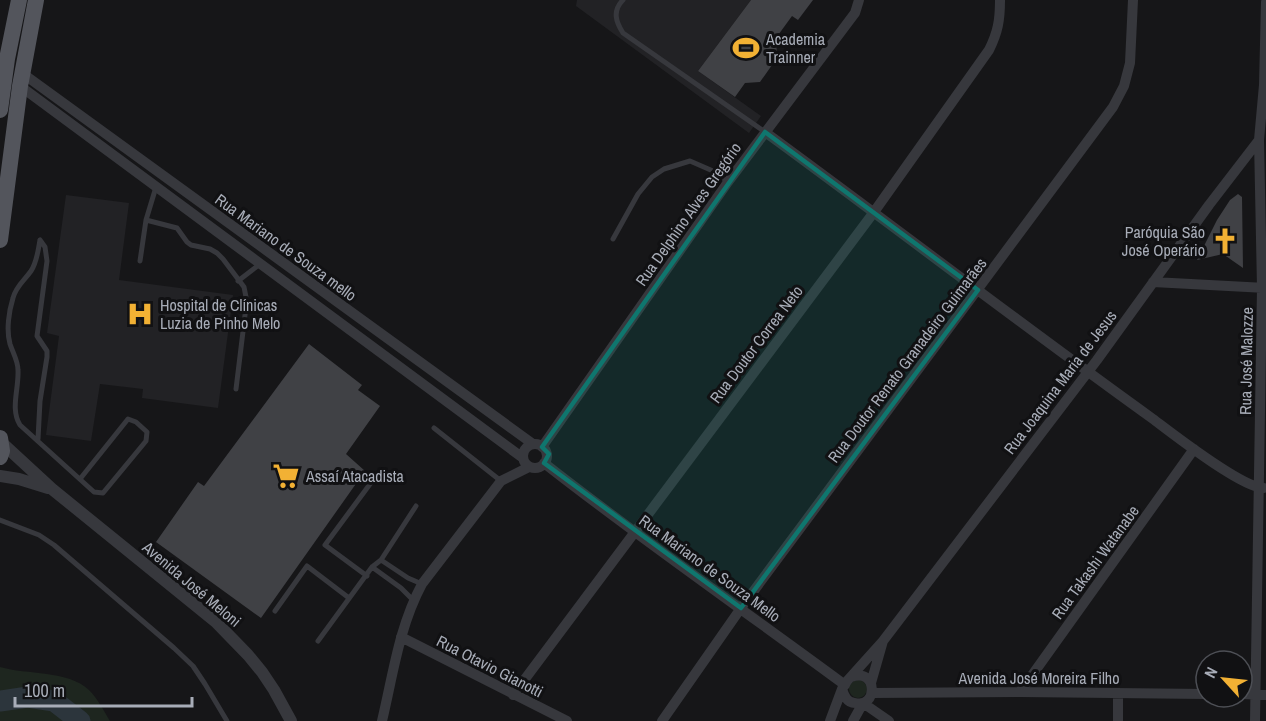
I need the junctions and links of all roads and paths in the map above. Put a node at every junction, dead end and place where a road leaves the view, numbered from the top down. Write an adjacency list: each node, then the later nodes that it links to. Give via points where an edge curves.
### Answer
1 (19, 0): 10 (main road)
2 (36, 0): 8 (main road)
3 (623, 0): 11 (lane, via 617,6 615,21 623,33)
4 (859, 0): 11 (street, Rua Delphino Alves Gregório, via 855,13)
5 (1000, 0): 15 (street, Rua Doutor Correa Neto, via 1000,22 989,50)
6 (1133, 0): 24 (street, Rua Doutor Renato Granadeiro Guimarães, via 1130,63 1113,107)
7 (1266, 2): 9 (street, Rua José Malozze)
8 (21, 79): 14 (street, Rua Mariano de Souza mello); 18 (main road); 29 (street, Rua Mariano de Souza mello)
9 (1265, 85): 12 (street, Rua José Malozze)
10 (0, 110)
11 (765, 132): 13 (street, Rua Delphino Alves Gregório); 15 (street)
12 (1259, 140): 22 (street, Rua Joaquina Maria de Jesus); 23 (street, Rua José Malozze)
13 (728, 182): 17 (lane, via 690,161 664,169 639,194); 29 (street, Rua Delphino Alves Gregório)
14 (156, 187): 16 (lane); 20 (street, Rua Mariano de Souza mello)
15 (874, 212): 24 (street); 42 (street, Rua Doutor Correa Neto)
16 (146, 220): 19 (lane); 21 (lane, via 177,228 191,245 217,253)
17 (612, 239)
18 (0, 240)
19 (140, 261)
20 (260, 264): 21 (lane); 32 (street, Rua Mariano de Souza mello)
21 (238, 281): 26 (lane, via 246,297)
22 (1153, 282): 23 (street); 25 (street, Rua Joaquina Maria de Jesus)
23 (1264, 288): 38 (street, Rua José Malozze)
24 (978, 290): 25 (street); 49 (street, Rua Doutor Renato Granadeiro Guimarães)
25 (1088, 371): 31 (street); 53 (street, Rua Joaquina Maria de Jesus)
26 (236, 389)
27 (434, 428): 37 (lane)
28 (38, 440): 28 (lane, via 47,357 38,336 47,261 40,240 31,271 18,284 13,297 8,334 18,374 15,418); 35 (lane)
29 (538, 445): 32 (street, via 525,449); 33 (street, via 546,455)
30 (0, 446): 39 (street, Avenida José Meloni)
31 (1194, 449): 38 (street, via 1228,472); 56 (street, Rua Takashi Watanabe)
32 (526, 462): 33 (street, via 537,468); 37 (street)
33 (544, 464): 42 (street, Rua Mariano de Souza Mello)
34 (0, 476): 39 (street, Avenida José Meloni)
35 (80, 479): 35 (lane, via 94,492 103,493 146,441 147,432 128,419)
36 (373, 480): 45 (lane, via 325,545)
37 (501, 481): 46 (street)
38 (1262, 488): 60 (street, Rua José Malozze)
39 (52, 489): 63 (street, Avenida José Meloni, via 216,622 262,672)
40 (416, 506): 43 (lane)
41 (0, 520): 62 (lane, via 54,545 174,648 193,666)
42 (634, 532): 49 (street, Rua Mariano de Souza Mello); 59 (street, Rua Doutor Correa Neto)
43 (381, 560): 44 (lane); 46 (lane)
44 (372, 567): 45 (lane); 48 (lane)
45 (367, 576): 47 (lane)
46 (422, 584): 48 (street)
47 (350, 598): 50 (lane, via 307,566); 52 (lane)
48 (413, 600): 51 (street)
49 (741, 608): 54 (street, Rua Mariano de Souza Mello); 66 (street, Rua Doutor Renato Granadeiro Guimarães)
50 (275, 611)
51 (401, 638): 59 (street, Rua Otavio Gianotti); 64 (street)
52 (318, 641)
53 (883, 641): 54 (street, Rua Joaquina Maria de Jesus); 55 (street)
54 (846, 684): 55 (street, via 860,675); 61 (street, via 850,701); 67 (street)
55 (871, 688): 56 (street, Avenida José Moreira Filho); 61 (street)
56 (1020, 692): 57 (street, Avenida José Moreira Filho)
57 (1118, 693): 58 (street, Avenida José Moreira Filho); 70 (street)
58 (1194, 694)
59 (513, 695): 65 (street, Rua Otavio Gianotti)
60 (1261, 695): 71 (street, Rua José Malozze)
61 (863, 703): 68 (street); 69 (street)
62 (227, 721)
63 (291, 721)
64 (382, 721)
65 (567, 721)
66 (662, 721)
67 (831, 721)
68 (853, 721)
69 (889, 721)
70 (1118, 721)
71 (1255, 721)

